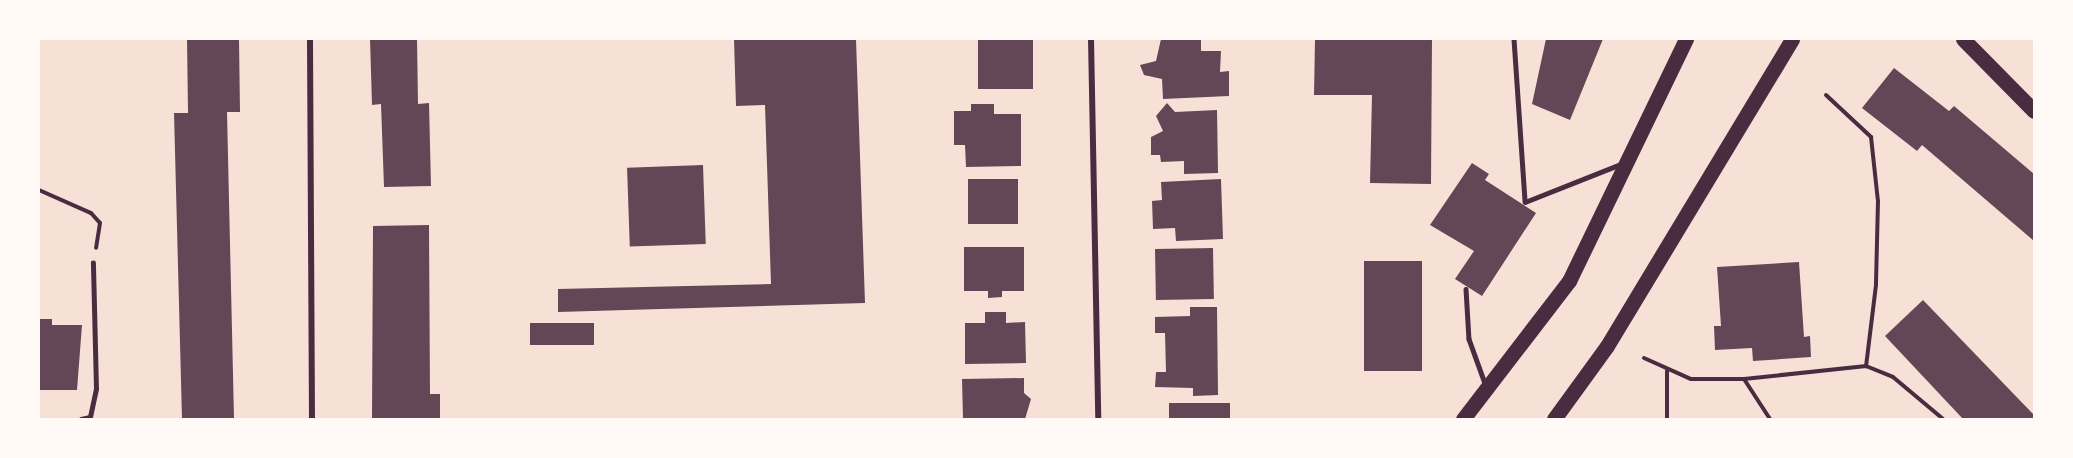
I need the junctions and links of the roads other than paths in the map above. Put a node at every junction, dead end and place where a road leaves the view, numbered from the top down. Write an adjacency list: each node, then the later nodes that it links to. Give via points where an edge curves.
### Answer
1 (310, 39): 13 (street)
2 (1091, 39): 14 (street)
3 (1514, 39): 8 (lane, via 1525,202)
4 (1686, 39): 8 (main road)
5 (1963, 39): 7 (main road)
6 (1789, 42): 16 (main road, via 1607,346)
7 (2034, 111)
8 (1630, 160): 11 (main road, via 1569,281)
9 (93, 263): 12 (lane, via 96,389 90,417)
10 (1466, 289): 11 (lane, via 1469,339)
11 (1488, 392): 15 (main road)
12 (81, 419)
13 (312, 419)
14 (1098, 419)
15 (1463, 419)
16 (1554, 419)

